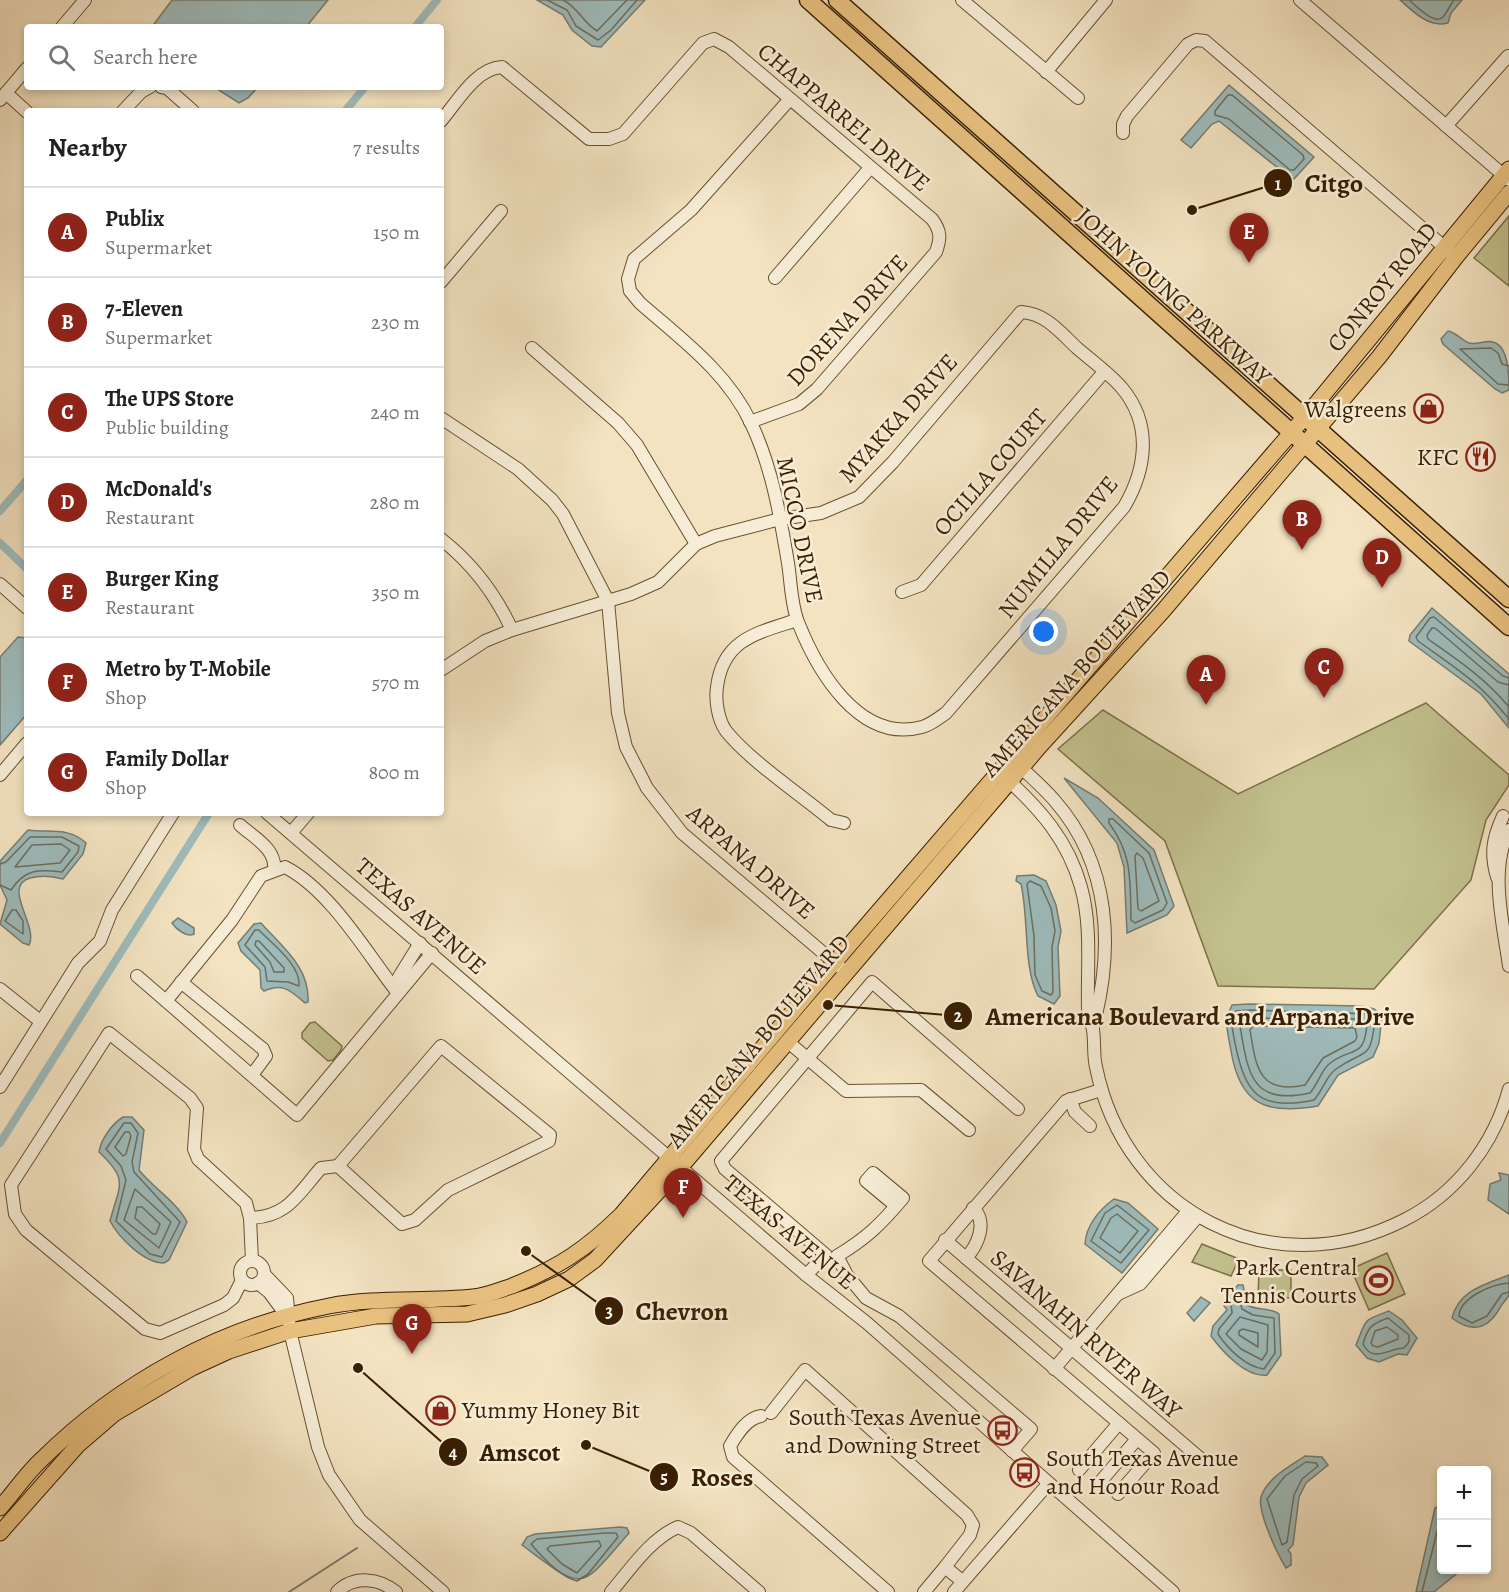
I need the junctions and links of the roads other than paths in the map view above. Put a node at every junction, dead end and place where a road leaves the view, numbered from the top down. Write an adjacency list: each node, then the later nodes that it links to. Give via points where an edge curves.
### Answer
1 (808, 0): 38 (highway, JOHN YOUNG PARKWAY)
2 (837, 0): 34 (highway, JOHN YOUNG PARKWAY)
3 (962, 0): 10 (street)
4 (1300, 0): 20 (street)
5 (1105, 1): 10 (street)
6 (78, 2): 7 (street)
7 (64, 24)
8 (1508, 56): 20 (street)
9 (24, 72): 13 (street)
10 (1046, 72): 14 (street)
11 (145, 90): 16 (street)
12 (169, 90): 17 (street)
13 (3, 97): 18 (street)
14 (1078, 98)
15 (790, 99): 19 (street, CHAPPARREL DRIVE, via 729,47 714,39 703,43 623,134 609,139 589,140 502,67 489,68 481,74); 22 (street, CHAPPARREL DRIVE); 36 (street, MICCO DRIVE, via 691,210 634,259 630,269 630,291 715,371)
16 (126, 108)
17 (190, 108)
18 (24, 109)
19 (444, 117)
20 (1446, 126): 23 (street)
21 (1124, 133): 27 (street, via 1127,116 1188,44 1205,41)
22 (870, 168): 26 (street, CHAPPARREL DRIVE); 30 (street)
23 (1507, 175): 27 (main road, CONROY ROAD)
24 (1509, 193): 28 (main road, CONROY ROAD)
25 (501, 211): 29 (street)
26 (932, 219): 36 (street, DORENA DRIVE, via 939,228 936,252 818,389 799,404)
27 (1444, 246): 28 (street); 34 (main road, CONROY ROAD)
28 (1456, 256): 37 (main road, CONROY ROAD)
29 (444, 278)
30 (775, 278)
31 (1043, 317): 33 (street, NUMILLA DRIVE); 40 (street, MYAKKA DRIVE, via 1021,312 859,497 821,513)
32 (532, 348): 42 (street, via 618,423 637,446)
33 (1104, 372): 45 (street, OCILLA COURT, via 921,585); 56 (street, NUMILLA DRIVE, via 1136,408 1144,439 1137,485 1124,507)
34 (1305, 417): 37 (highway, JOHN YOUNG PARKWAY); 38 (main road, CONROY ROAD)
35 (444, 420): 47 (street, ARPANA DRIVE, via 518,469 552,500 589,560)
36 (750, 422): 40 (street, MICCO DRIVE, via 769,468)
37 (1318, 429): 39 (main road, CONROY ROAD); 46 (highway, JOHN YOUNG PARKWAY)
38 (1291, 433): 39 (highway, JOHN YOUNG PARKWAY); 43 (main road, AMERICANA BOULEVARD)
39 (1304, 445): 49 (main road, AMERICANA BOULEVARD); 51 (highway, JOHN YOUNG PARKWAY)
40 (780, 519): 42 (street, MYAKKA DRIVE); 50 (street, MICCO DRIVE)
41 (444, 542): 52 (street, via 499,600)
42 (696, 544): 47 (street, MYAKKA DRIVE, via 658,582)
43 (1167, 578): 49 (main road); 54 (main road, AMERICANA BOULEVARD)
44 (0, 584): 48 (street)
45 (902, 591)
46 (1509, 599)
47 (608, 601): 52 (street, MYAKKA DRIVE); 74 (street, ARPANA DRIVE, via 618,713 626,747 647,788 682,833)
48 (24, 605)
49 (1163, 611): 55 (main road, AMERICANA BOULEVARD)
50 (797, 620): 56 (street, MICCO DRIVE, via 833,687 871,721 894,729 923,727); 65 (street, via 750,635 727,654 718,672 715,697 725,730 831,820)
51 (1509, 627)
52 (512, 630): 53 (street, MYAKKA DRIVE, via 486,641)
53 (444, 668)
54 (1090, 668): 55 (main road); 58 (main road, AMERICANA BOULEVARD)
55 (1103, 680): 58 (main road, AMERICANA BOULEVARD)
56 (946, 713)
57 (24, 747): 59 (street)
58 (1016, 764): 60 (main road, AMERICANA BOULEVARD); 81 (street, via 1066,815 1083,843 1100,887 1106,939)
59 (0, 775)
60 (1005, 777): 74 (main road, AMERICANA BOULEVARD); 81 (street, via 1056,829 1073,862 1087,921 1088,1013)
61 (1506, 810): 70 (street, via 1493,837 1492,860)
62 (171, 816): 80 (street, via 112,910 100,941 78,963)
63 (271, 816): 68 (street, TEXAS AVENUE)
64 (305, 816): 68 (street)
65 (844, 823)
66 (240, 825): 69 (street, via 272,853)
67 (1509, 830): 70 (street, via 1504,840)
68 (291, 833): 71 (street, TEXAS AVENUE)
69 (274, 870): 76 (street, via 261,876 232,920); 78 (street, via 285,867 317,892)
70 (1499, 884): 73 (street)
71 (420, 944): 72 (street, TEXAS AVENUE); 78 (street, via 399,977)
72 (432, 953): 78 (street); 92 (street, TEXAS AVENUE)
73 (1509, 966)
74 (840, 968): 82 (main road, AMERICANA BOULEVARD); 92 (main road, AMERICANA BOULEVARD)
75 (137, 976): 79 (street)
76 (181, 982): 79 (street); 84 (street, via 263,1049 265,1061)
77 (0, 989): 80 (street)
78 (397, 992): 84 (street, via 297,1115)
79 (166, 1001): 84 (street)
80 (40, 1021): 85 (street)
81 (1093, 1028): 87 (street)
82 (787, 1041): 83 (street); 92 (main road, AMERICANA BOULEVARD)
83 (808, 1059): 89 (street, via 872,982); 91 (street, via 846,1091 921,1090); 99 (street, via 721,1161 725,1169)
84 (252, 1075)
85 (0, 1087)
86 (1509, 1089): 96 (street, via 1491,1135 1469,1168 1426,1208 1390,1227 1335,1243 1291,1245 1250,1238)
87 (1101, 1090): 88 (street); 96 (street, via 1113,1124 1139,1166)
88 (1070, 1099): 90 (street); 95 (street)
89 (1018, 1108)
90 (1090, 1126)
91 (969, 1130)
92 (674, 1163): 102 (street, TEXAS AVENUE); 105 (main road, AMERICANA BOULEVARD, via 595,1240 551,1271); 106 (main road, AMERICANA BOULEVARD, via 595,1260 569,1279)
93 (338, 1167): 93 (street, via 402,1224 408,1224 448,1190 545,1145 550,1136 441,1046); 97 (street, via 321,1168 275,1215)
94 (896, 1206): 99 (street, via 873,1232)
95 (973, 1208): 98 (street); 100 (street, via 979,1214 980,1224 977,1244)
96 (1194, 1213): 109 (street, via 1140,1284 1118,1294)
97 (250, 1218): 101 (street); 104 (street, via 246,1203 198,1159 194,1149 197,1108 190,1098 109,1033 11,1185 15,1214 26,1230 145,1329 160,1333 224,1305 233,1298)
98 (945, 1240): 100 (street, SAVANAHN RIVER WAY); 110 (street, via 929,1261)
99 (832, 1255): 102 (street); 113 (street, via 866,1298 899,1316 1031,1429)
100 (966, 1258): 109 (street, SAVANAHN RIVER WAY)
101 (252, 1261): 103 (street, via 261,1266); 104 (street, via 242,1267)
102 (806, 1275): 113 (street, TEXAS AVENUE, via 867,1323)
103 (261, 1279): 104 (street, via 249,1284); 107 (street, via 287,1298)
104 (242, 1280)
105 (501, 1290): 106 (main road); 107 (main road, AMERICANA BOULEVARD, via 476,1297 378,1301)
106 (505, 1305): 108 (main road, AMERICANA BOULEVARD, via 467,1314 376,1316)
107 (286, 1315): 108 (street); 119 (main road, AMERICANA BOULEVARD, via 226,1335 173,1361 124,1392 41,1460)
108 (290, 1331): 120 (main road, AMERICANA BOULEVARD, via 192,1368 114,1414 78,1445); 125 (street, via 318,1447 329,1475 360,1520)
109 (1070, 1349): 110 (street); 114 (street, SAVANAHN RIVER WAY)
110 (1053, 1369): 111 (street)
111 (1119, 1423): 112 (street); 115 (street)
112 (1137, 1439): 116 (street); 118 (street, via 1154,1453)
113 (1012, 1451): 117 (street, TEXAS AVENUE)
114 (1201, 1459)
115 (1079, 1470)
116 (1101, 1481)
117 (1048, 1484): 122 (street); 131 (street, TEXAS AVENUE)
118 (1118, 1494)
119 (0, 1508)
120 (2, 1528)
121 (945, 1567): 122 (street); 128 (street, via 970,1535 973,1526 967,1515 805,1370 766,1415 755,1417 736,1436 730,1446 733,1457); 129 (street)
122 (962, 1581): 130 (street)
123 (337, 1592): 124 (street, via 357,1580 373,1580)
124 (396, 1592)
125 (443, 1592)
126 (611, 1592): 127 (street, via 649,1548 678,1527 691,1533)
127 (759, 1592)
128 (888, 1592)
129 (924, 1592)
130 (954, 1592)
131 (1173, 1592)

